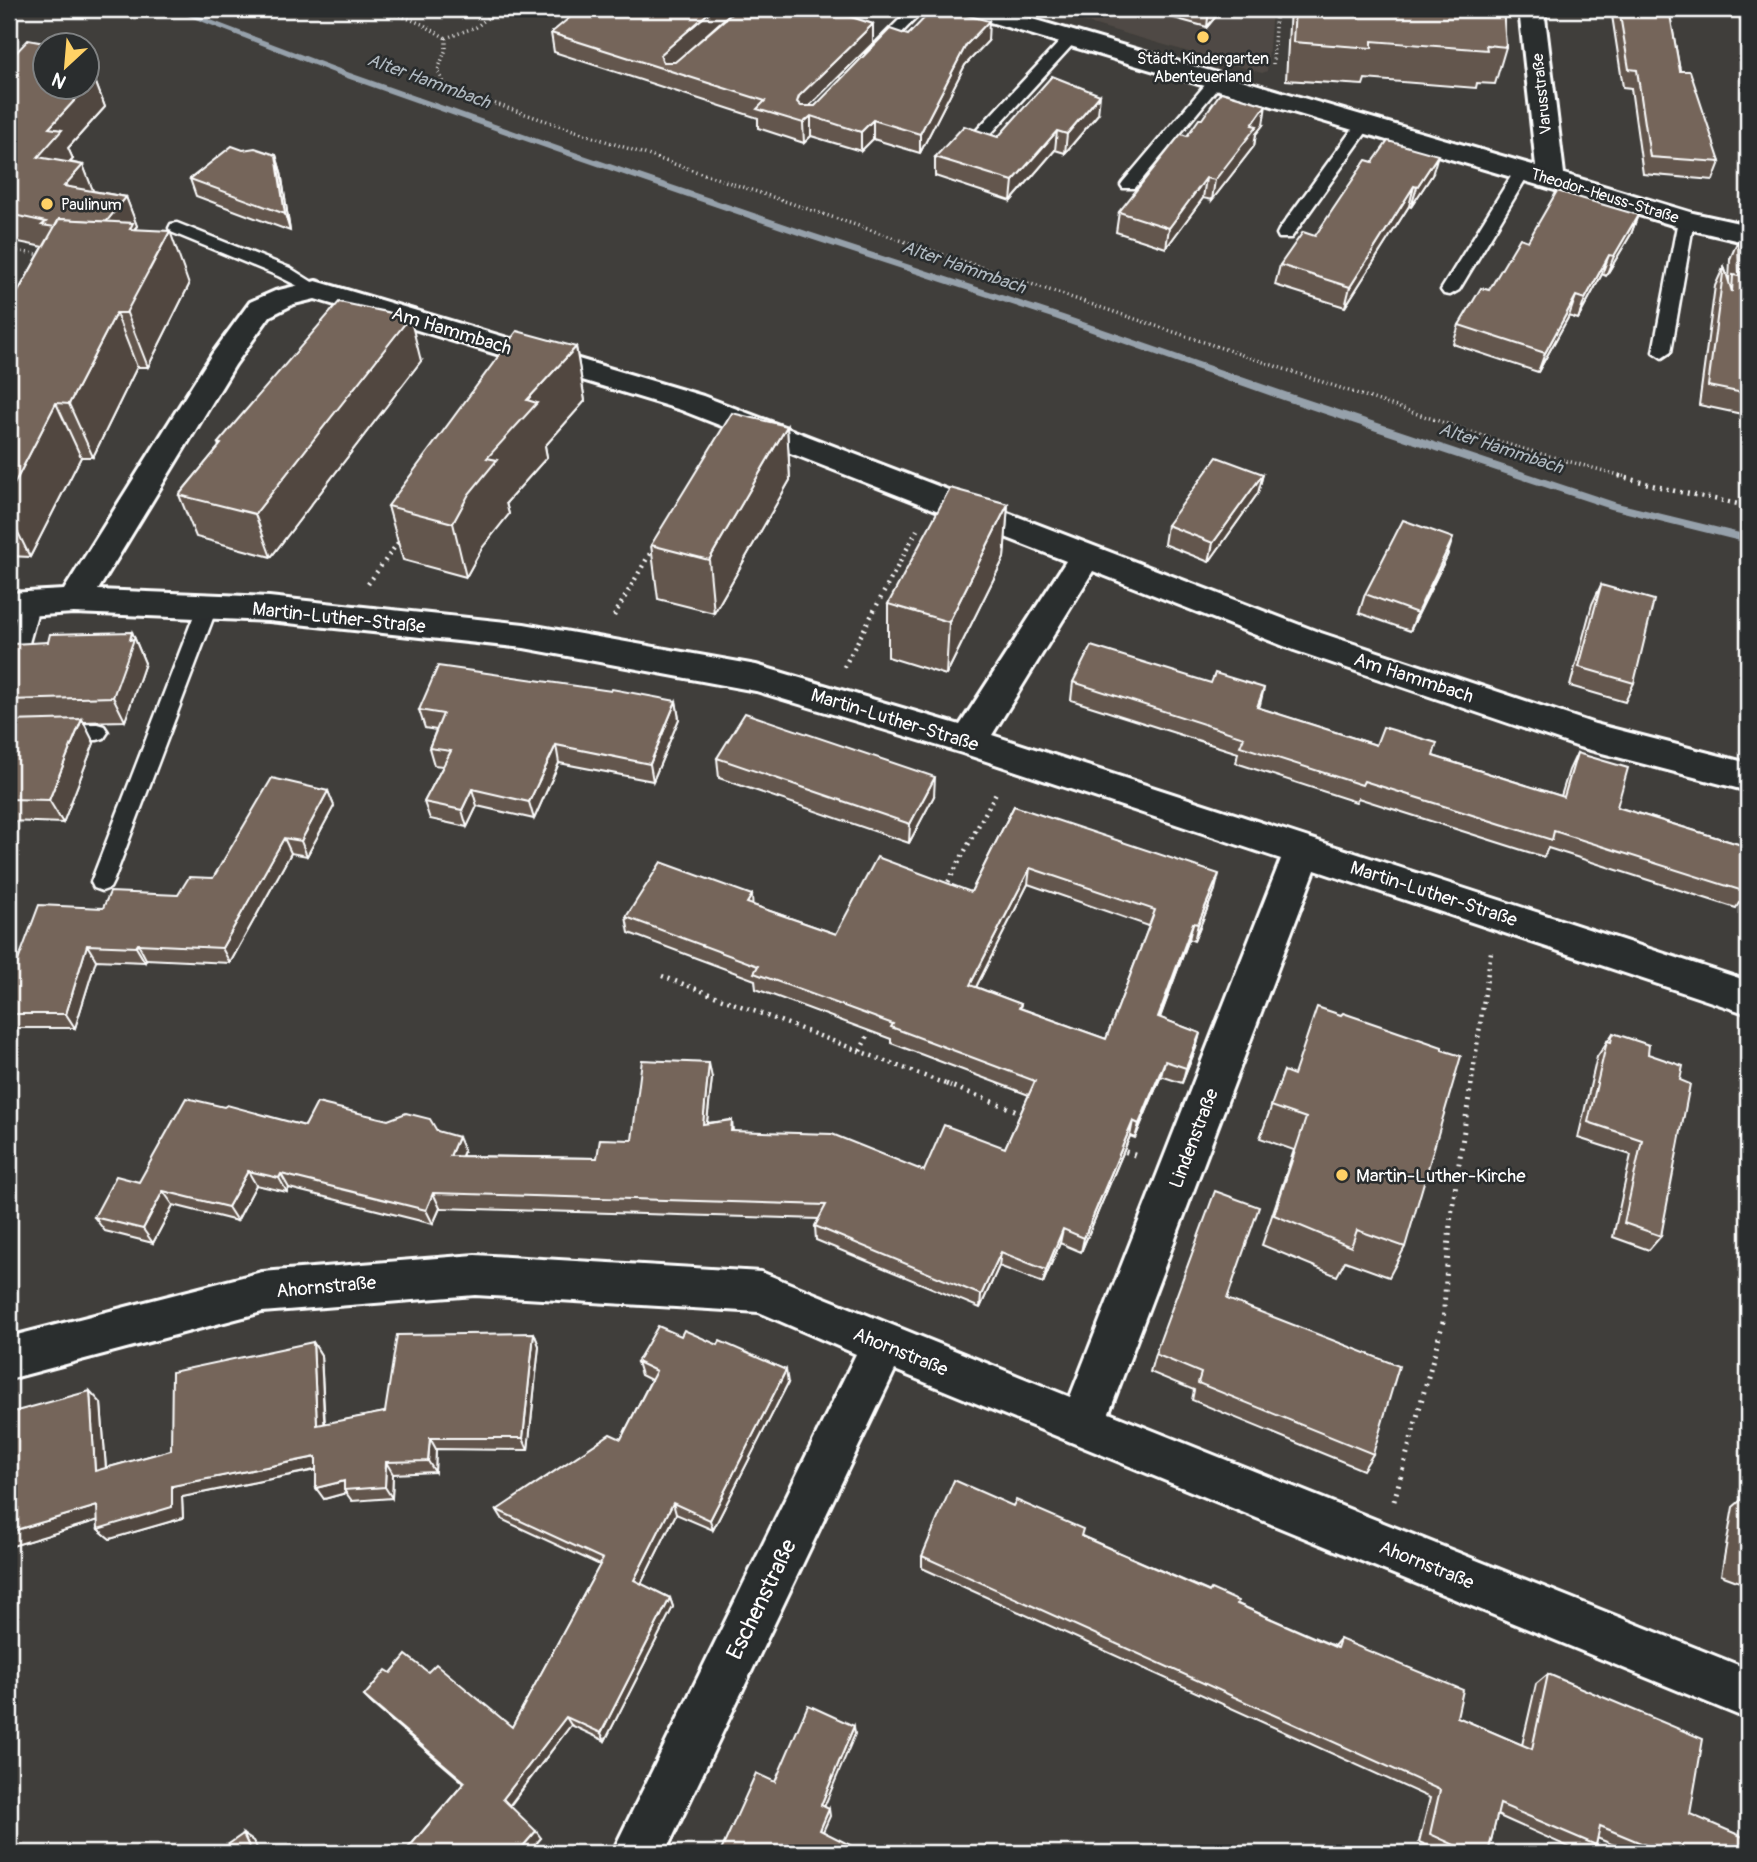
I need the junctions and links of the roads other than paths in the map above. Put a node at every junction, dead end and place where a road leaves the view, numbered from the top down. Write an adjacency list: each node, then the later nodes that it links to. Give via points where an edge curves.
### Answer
1 (918, 9): 5 (lane)
2 (972, 9): 4 (street, Theodor-Heuss-Straße)
3 (1532, 9): 10 (street, Varusstraße)
4 (1071, 38): 6 (street, Theodor-Heuss-Straße); 8 (lane)
5 (863, 64)
6 (1216, 81): 7 (street, Theodor-Heuss-Straße); 11 (lane)
7 (1365, 123): 9 (street, Theodor-Heuss-Straße); 14 (lane)
8 (979, 137)
9 (1523, 170): 10 (street, Theodor-Heuss-Straße); 17 (lane, Theodor-Heuss-Straße)
10 (1551, 179): 12 (street, Theodor-Heuss-Straße)
11 (1129, 185)
12 (1686, 220): 15 (street, Theodor-Heuss-Straße); 18 (lane, Theodor-Heuss-Straße)
13 (177, 228): 16 (lane)
14 (1285, 234)
15 (1748, 234)
16 (316, 290): 19 (street, Am Hammbach, via 692,403); 20 (street, via 285,297 261,309 223,361)
17 (1450, 290)
18 (1662, 352)
19 (1086, 555): 26 (street); 27 (street, Am Hammbach, via 1306,641 1592,737)
20 (74, 601): 21 (street, Martin-Luther-Straße); 22 (street, Martin-Luther-Straße)
21 (19, 604): 23 (lane)
22 (208, 605): 26 (street, Martin-Luther-Straße, via 524,636 595,648 756,678); 29 (lane)
23 (9, 679)
24 (97, 732): 25 (lane)
25 (9, 734)
26 (970, 741): 28 (street, Martin-Luther-Straße)
27 (1748, 777)
28 (1303, 851): 30 (street, Martin-Luther-Straße); 33 (street, Lindenstraße)
29 (102, 882)
30 (1748, 997)
31 (884, 1344): 32 (street, Ahornstraße, via 761,1292 475,1275 262,1292); 33 (street, Ahornstraße); 35 (street, Eschenstraße)
32 (9, 1358)
33 (1082, 1424): 34 (street, Ahornstraße)
34 (1748, 1694)
35 (638, 1853)

